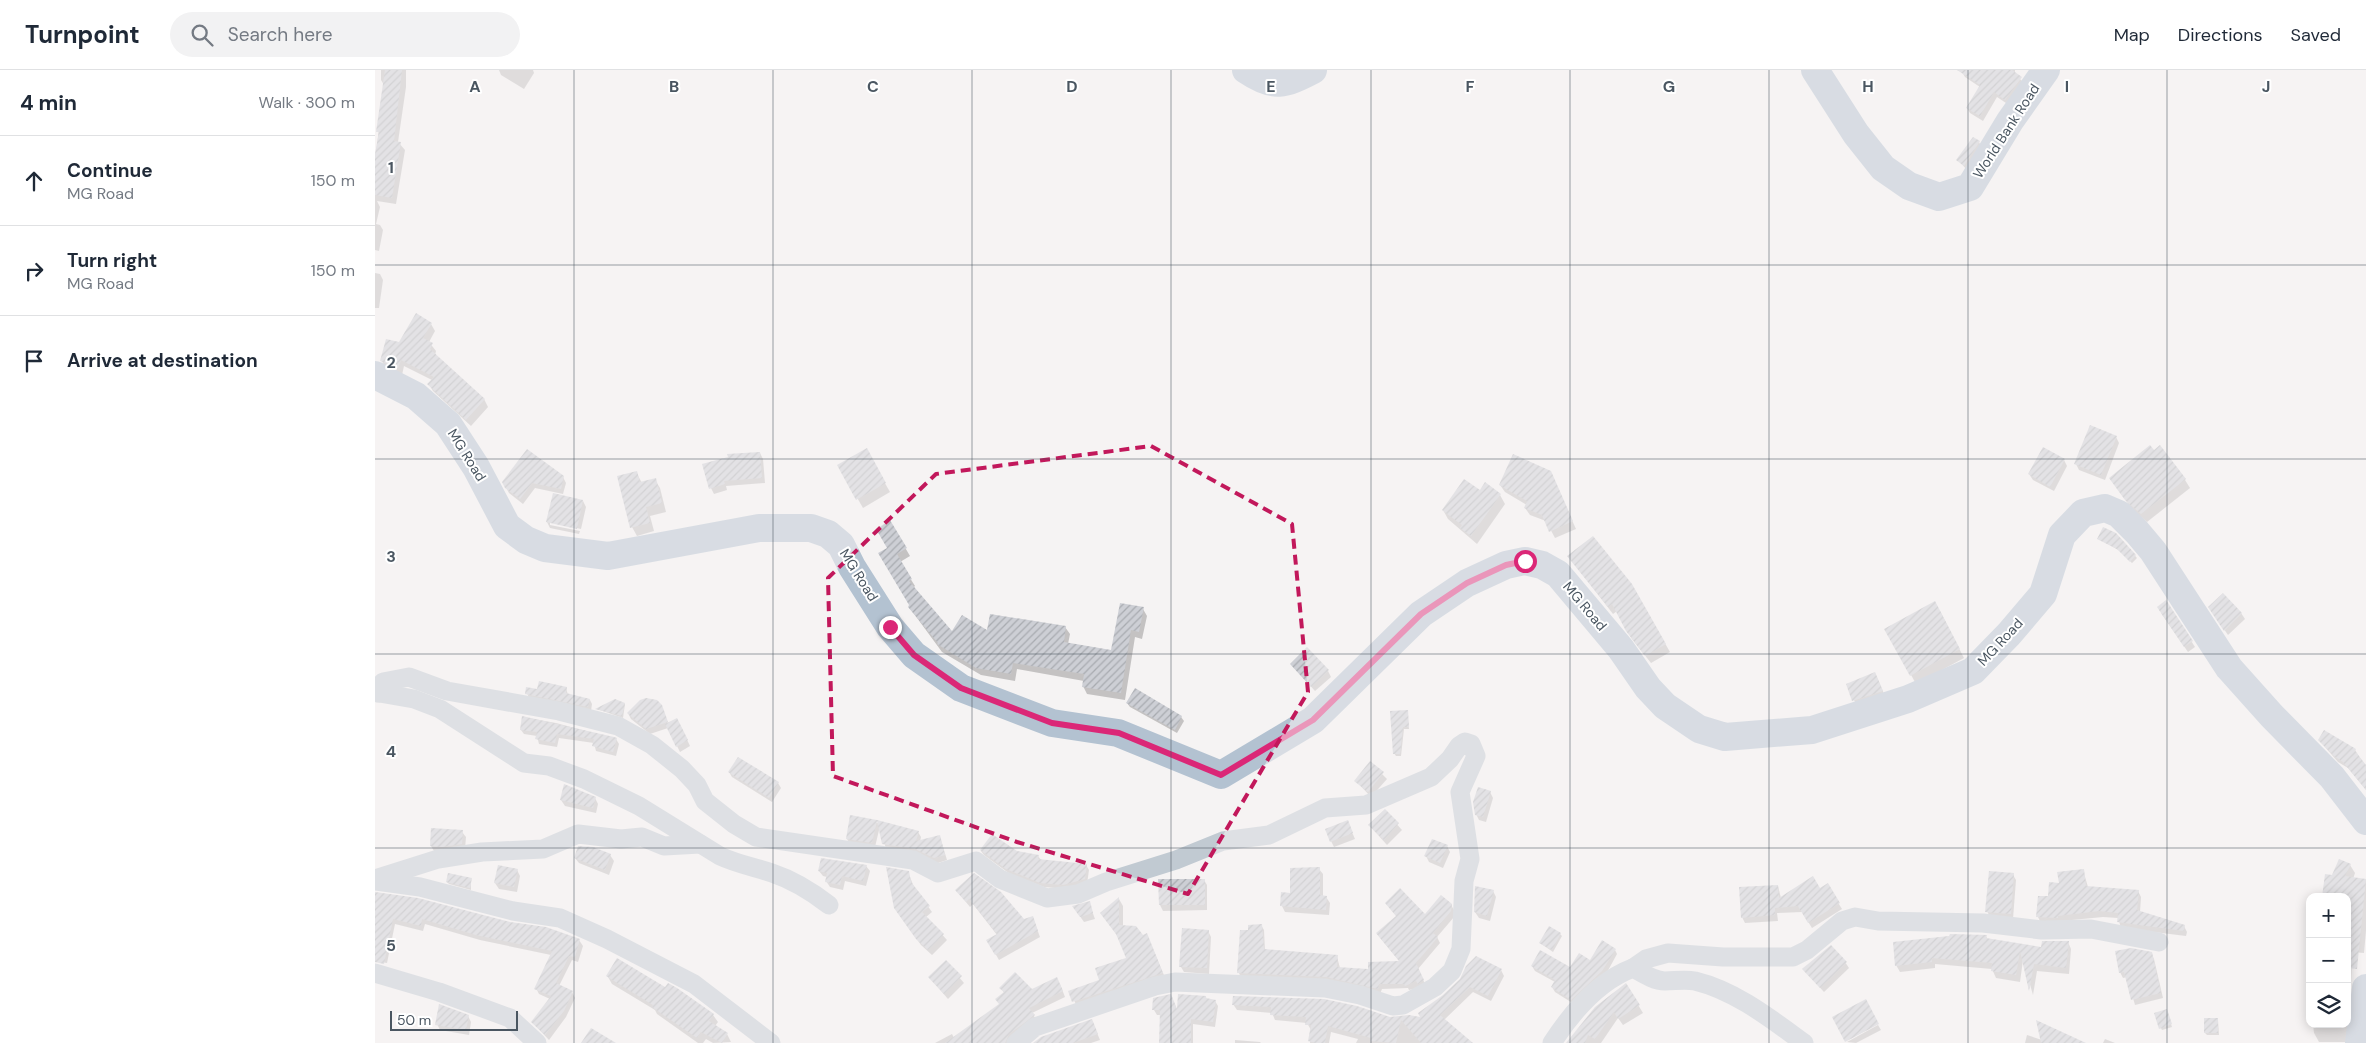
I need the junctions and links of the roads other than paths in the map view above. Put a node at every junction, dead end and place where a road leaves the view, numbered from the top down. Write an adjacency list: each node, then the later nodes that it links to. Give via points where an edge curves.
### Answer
1 (1247, 70): 2 (main road, via 1265,82 1291,82)
2 (1313, 70)
3 (1815, 70): 4 (main road, World Bank Road, via 1856,134 1883,168 1909,186 1939,197 1970,187)
4 (2046, 70)
5 (375, 375): 7 (main road, MG Road, via 416,396 448,424 476,467 507,526 526,540 545,548 608,556 759,528 811,528 828,534 841,545 890,627 914,655 961,688 1052,723 1119,733 1221,775 1313,720 1421,614 1467,583 1506,565 1525,561 1542,565 1558,574 1621,648 1648,688 1665,706 1699,729 1725,737 1812,730 1909,699 1973,671 2043,594 2062,535 2083,513 2105,508 2119,514 2137,532 2229,668 2332,777)
6 (376, 693): 8 (street, via 414,699 440,709 524,763 549,766 584,779 639,806); 17 (street, via 383,682 409,677 447,690 559,711 618,726 652,745 682,768 697,784 705,801 757,837 913,860 938,873 976,861 1000,879 1047,898 1078,894 1223,841 1269,835 1325,808 1366,805 1431,777 1450,760 1459,746 1465,742 1471,744 1476,756 1460,792 1470,859 1464,881 1461,949 1451,971 1428,991 1403,1006 1393,1006 1325,988 1175,982 1035,1027)
7 (2366, 820)
8 (700, 844): 9 (street, via 664,846 642,837 621,839 578,834 543,849 482,852 438,859); 10 (street, via 734,863 772,873 807,888)
9 (375, 880): 16 (street, via 420,887 513,911 560,918 607,938 694,984)
10 (829, 905)
11 (2159, 942): 12 (street, via 2091,929 2042,930 1983,923 1878,921 1855,917 1842,921 1807,950 1793,957 1733,958 1668,953 1646,959)
12 (1633, 968): 18 (street, via 1609,979 1593,993 1564,1024); 19 (street, via 1663,981 1694,981 1717,988 1758,1009)
13 (375, 973): 15 (street, via 510,1018)
14 (2366, 988): 20 (main road)
15 (537, 1043)
16 (771, 1043)
17 (1016, 1043)
18 (1552, 1043)
19 (1804, 1043)
20 (2359, 1043)

